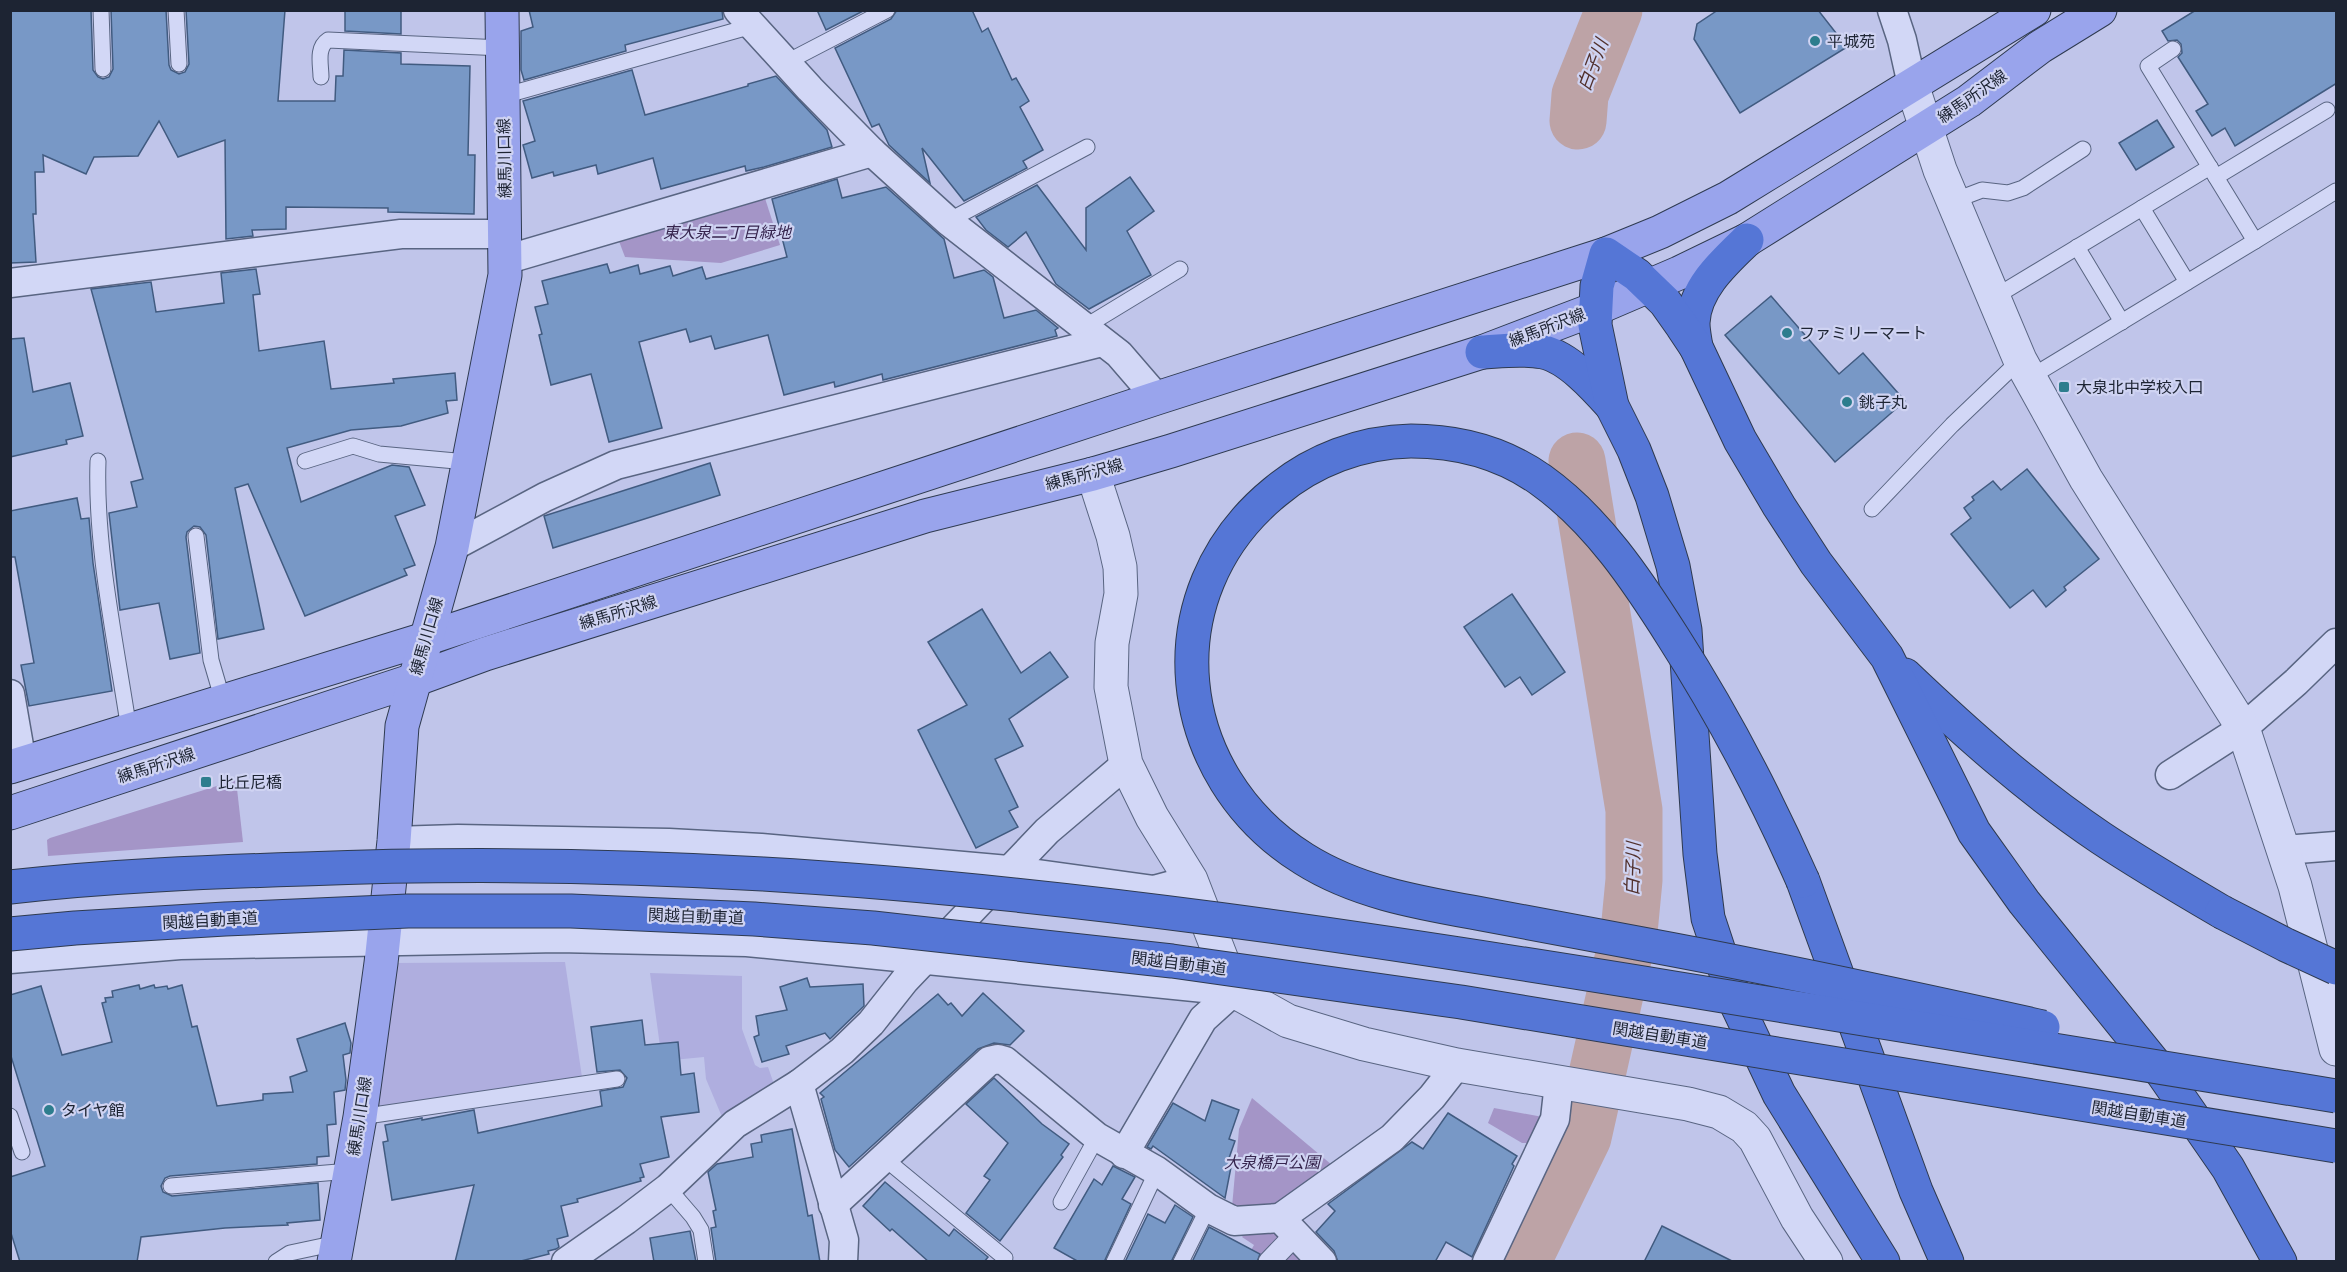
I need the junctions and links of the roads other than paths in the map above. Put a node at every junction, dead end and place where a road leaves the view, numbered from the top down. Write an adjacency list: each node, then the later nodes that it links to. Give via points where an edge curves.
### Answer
1 (101, 10): 13 (lane)
2 (176, 10): 11 (lane)
3 (502, 10): 9 (main road, 練馬川口線)
4 (887, 10): 12 (lane)
5 (1892, 10): 15 (street)
6 (2034, 10): 15 (main road, 練馬所沢線)
7 (2100, 10): 18 (main road, 練馬所沢線, via 2040,47)
8 (745, 18): 12 (street); 16 (lane)
9 (502, 48): 14 (lane, via 328,40 320,50); 16 (main road, 練馬川口線)
10 (2173, 49): 22 (lane, via 2148,66)
11 (179, 63)
12 (785, 63): 21 (street)
13 (103, 69)
14 (321, 77)
15 (1912, 85): 18 (street); 31 (main road, 練馬所沢線, via 1728,198)
16 (503, 96): 29 (main road, 練馬川口線)
17 (2327, 110): 22 (lane)
18 (1926, 128): 24 (street); 27 (main road, 練馬所沢線)
19 (1087, 147): 26 (lane)
20 (2083, 149): 24 (lane, via 2023,188 2008,193 1982,190)
21 (872, 152): 26 (street); 29 (street)
22 (2213, 172): 25 (lane); 28 (lane)
23 (2337, 191): 28 (lane)
24 (1953, 201): 36 (street)
25 (2142, 208): 30 (lane); 33 (lane)
26 (948, 221): 39 (street)
27 (1746, 240): 35 (main road, 練馬所沢線); 40 (highway, via 1715,273 1696,305)
28 (2255, 241): 33 (lane)
29 (505, 247): 34 (street, via 400,234); 47 (main road, 練馬川口線, via 505,275)
30 (2077, 247): 36 (lane); 38 (lane)
31 (1606, 254): 35 (highway); 37 (highway); 43 (main road, 練馬所沢線)
32 (1180, 269): 39 (lane)
33 (2187, 282): 38 (lane)
34 (10, 283)
35 (1648, 286): 37 (main road, 練馬所沢線); 40 (highway, via 1665,302)
36 (1993, 298): 42 (street)
37 (1595, 309): 41 (main road, 練馬所沢線); 44 (highway)
38 (2122, 322): 42 (lane)
39 (1093, 335): 43 (street, via 1119,354); 51 (street, via 616,465 545,497)
40 (1696, 347): 54 (highway, via 1740,440 1779,506 1816,563)
41 (1482, 352): 44 (highway, via 1530,350 1557,357 1590,382); 48 (main road, 練馬所沢線)
42 (2024, 369): 49 (lane, via 1952,425); 58 (street, via 2086,479)
43 (1157, 398): 52 (main road, 練馬所沢線)
44 (1612, 406): 109 (highway, via 1653,496 1673,566 1685,630 1708,918 1736,1003 1779,1094)
45 (99, 461): 59 (lane, via 100,532)
46 (305, 461): 47 (lane, via 353,446 378,454)
47 (467, 462): 51 (main road, 練馬川口線)
48 (1093, 474): 55 (main road, 練馬所沢線, via 914,520 496,650); 60 (street, via 1120,567 1111,687)
49 (1872, 510)
50 (196, 536): 57 (lane, via 212,660)
51 (452, 547): 52 (main road, 練馬川口線)
52 (425, 639): 55 (main road, 練馬川口線); 57 (main road, 練馬所沢線)
53 (2337, 643): 58 (street)
54 (1887, 657): 74 (highway, bridge, via 1991,754 2109,843 2222,912); 111 (highway, via 1974,832 2024,902 2163,1074 2228,1168)
55 (414, 680): 63 (main road, 練馬所沢線); 64 (main road, 練馬川口線, via 402,726)
56 (10, 694): 61 (street)
57 (223, 701): 59 (main road, 練馬所沢線)
58 (2243, 728): 62 (street); 66 (street)
59 (129, 730): 61 (main road, 練馬所沢線)
60 (1126, 764): 67 (street); 68 (street, via 1152,817)
61 (16, 765)
62 (2170, 775)
63 (10, 813)
64 (394, 841): 67 (street, via 669,843); 71 (main road, 練馬川口線)
65 (2337, 846): 66 (street)
66 (2284, 850): 76 (street)
67 (1008, 870): 68 (street, via 1154,890); 73 (street)
68 (1191, 880): 75 (street)
69 (10, 887): 81 (highway, bridge, via 227,871 409,865 584,866 890,883 1171,912 1472,955)
70 (10, 934): 85 (highway, 関越自動車道, bridge, via 408,911 571,911 873,928 1173,961 1461,1002)
71 (384, 941): 72 (street, via 180,945); 73 (street, via 558,938 747,942); 83 (main road, 練馬川口線)
72 (10, 959)
73 (923, 961): 75 (street); 80 (street, via 842,1052)
74 (2337, 968)
75 (1234, 991): 77 (street, via 1288,1021); 87 (street, via 1203,1019)
76 (2337, 1049)
77 (1457, 1065): 79 (street); 96 (street, via 1392,1138)
78 (617, 1079): 83 (lane)
79 (1566, 1083): 107 (street, via 1555,1119); 108 (street, via 1719,1112 1744,1127 1755,1139 1797,1218)
80 (799, 1084): 92 (street, via 735,1124); 94 (street)
81 (2337, 1094): 110 (highway, bridge, via 1781,969 1420,903 1355,885 1326,872 1300,857 1254,819 1235,797 1208,749 1194,697 1192,645 1214,566 1228,542 1265,500 1312,466 1339,454 1371,446 1429,441 1489,453 1516,464 1539,478 1588,521 1655,608 1731,734 1781,831 1803,881 1916,1191)
82 (10, 1116): 86 (lane)
83 (360, 1117): 89 (main road, 練馬川口線)
84 (1097, 1137): 87 (street); 88 (street, via 998,1059 990,1061); 93 (lane)
85 (2337, 1146)
86 (22, 1152)
87 (1125, 1154): 90 (street)
88 (884, 1158): 94 (street); 98 (lane)
89 (350, 1171): 91 (lane); 97 (main road, 練馬川口線)
90 (1157, 1171): 95 (street); 103 (lane)
91 (171, 1186)
92 (668, 1188): 100 (street); 101 (lane, via 701,1230)
93 (1061, 1202)
94 (833, 1204): 102 (street, via 844,1240)
95 (1208, 1208): 96 (street, via 1234,1221); 104 (lane)
96 (1288, 1226): 105 (street); 106 (street)
97 (336, 1252): 99 (lane, via 290,1253)
98 (1005, 1258)
99 (276, 1262)
100 (566, 1262)
101 (706, 1262)
102 (843, 1262)
103 (1114, 1262)
104 (1181, 1262)
105 (1269, 1262)
106 (1322, 1262)
107 (1487, 1262)
108 (1826, 1262)
109 (1883, 1262)
110 (1947, 1262)
111 (2280, 1262)

